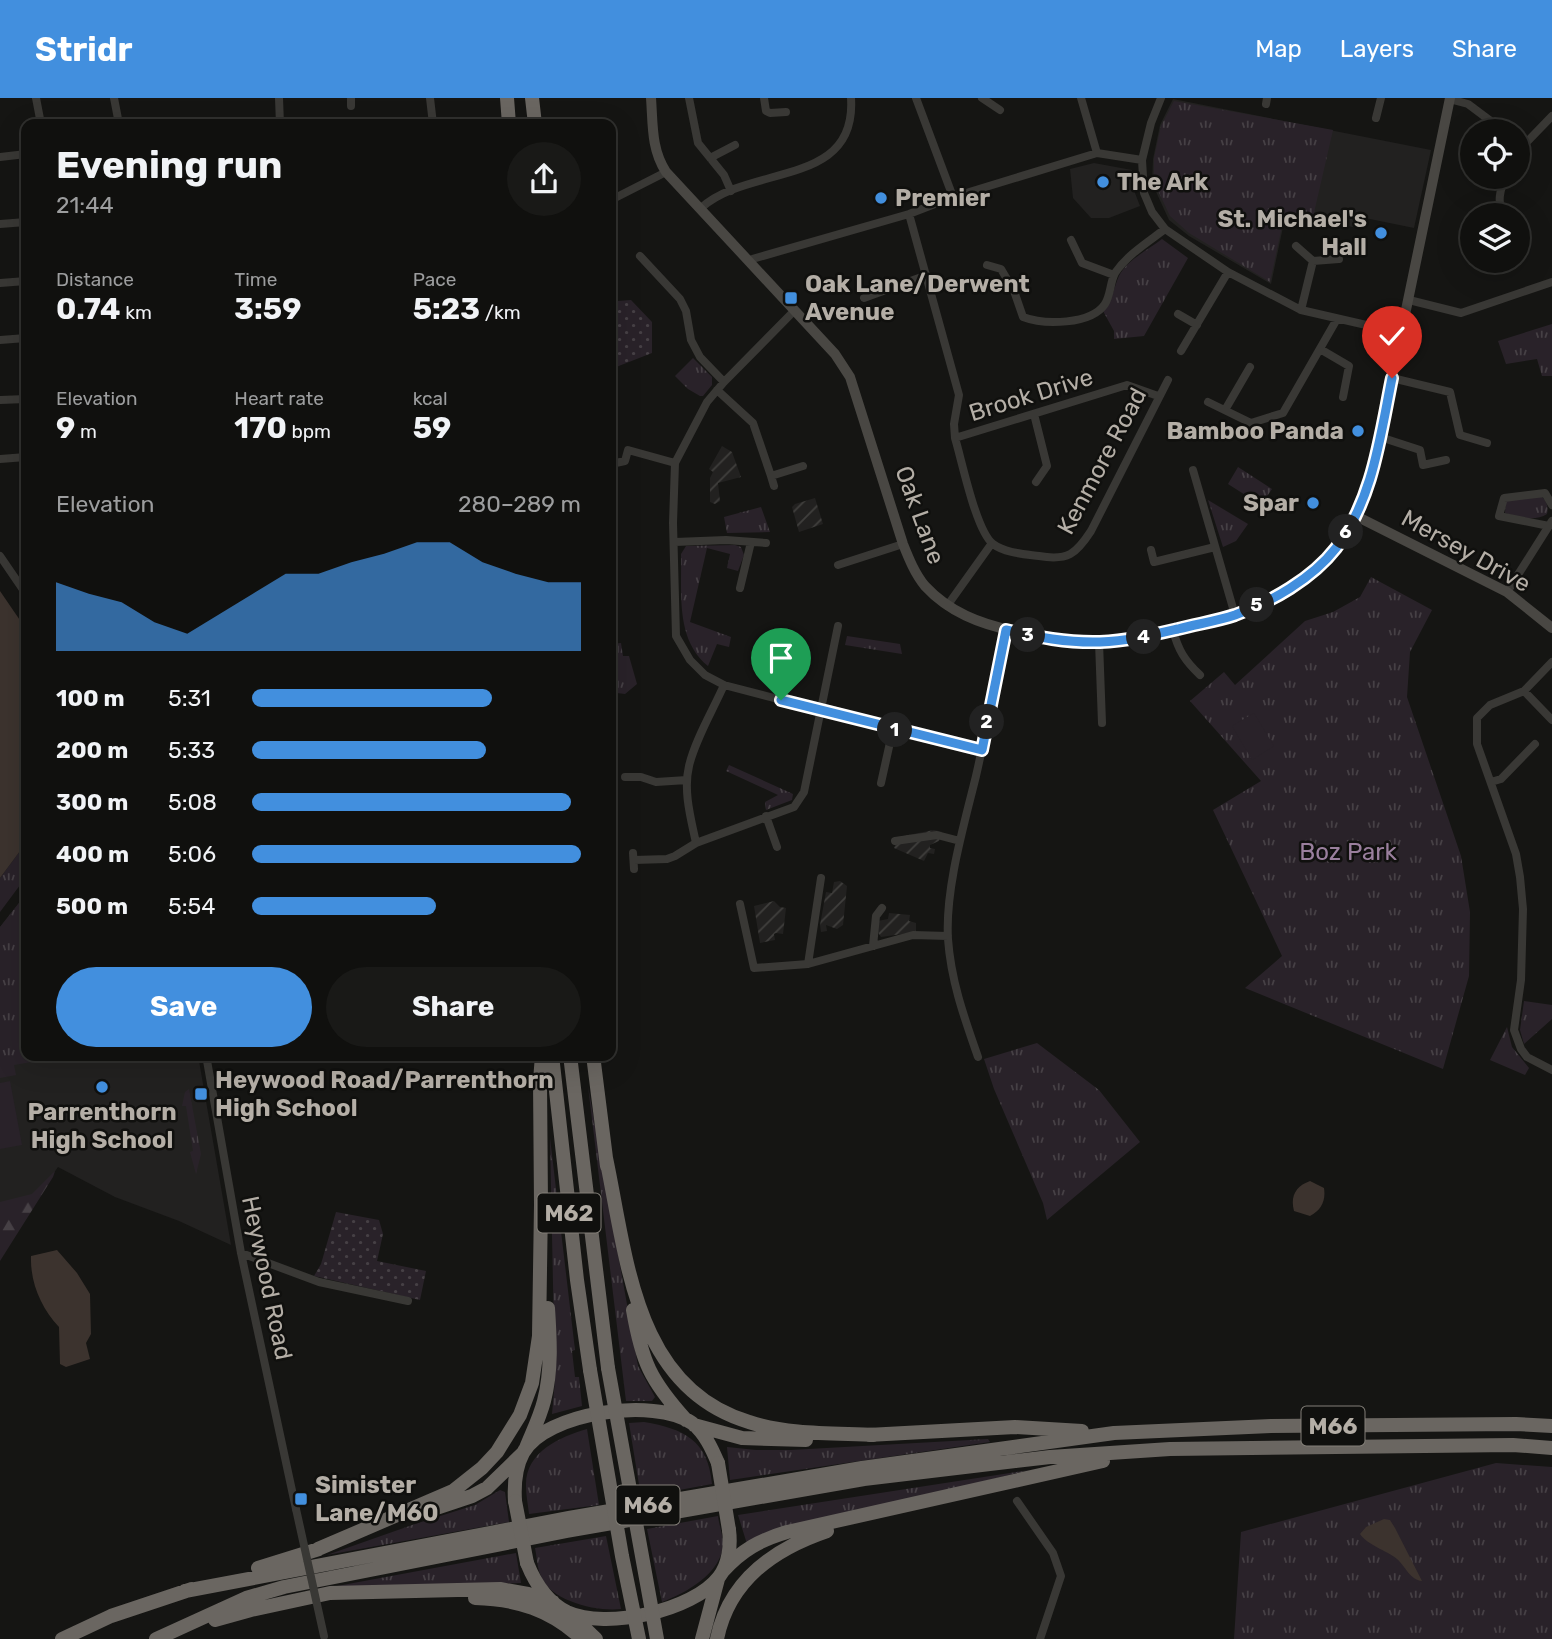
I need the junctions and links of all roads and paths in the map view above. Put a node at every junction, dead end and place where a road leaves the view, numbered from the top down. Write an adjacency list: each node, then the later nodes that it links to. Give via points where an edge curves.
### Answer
1 (36, 98): 21 (street)
2 (114, 98): 22 (street)
3 (279, 98): 23 (street)
4 (430, 98): 24 (street)
5 (507, 98): 25 (highway)
6 (532, 98): 26 (highway)
7 (651, 98): 35 (street, via 654,149)
8 (689, 98): 33 (street, via 698,143)
9 (764, 98): 18 (street, via 765,111)
10 (851, 98): 36 (street, via 849,128 832,154)
11 (916, 98): 38 (street)
12 (982, 98): 17 (street)
13 (1081, 98): 30 (street)
14 (1161, 98): 34 (street)
15 (1381, 98): 20 (street)
16 (1450, 99): 27 (street, via 1468,104); 58 (street, Oak Lane)
17 (1000, 110)
18 (786, 112)
19 (1552, 116): 28 (street)
20 (1376, 118)
21 (40, 119)
22 (118, 119)
23 (280, 119)
24 (432, 119)
25 (509, 119)
26 (534, 119)
27 (1488, 119)
28 (1530, 135)
29 (735, 145): 33 (street)
30 (1097, 153): 34 (street); 38 (street)
31 (21, 155): 32 (street)
32 (0, 157)
33 (710, 158): 36 (street)
34 (1142, 160): 43 (street, via 1144,193)
35 (666, 172): 37 (street); 39 (street, Oak Lane)
36 (731, 191): 39 (street)
37 (616, 197)
38 (953, 197): 40 (street)
39 (701, 208): 48 (street, Oak Lane)
40 (909, 214): 48 (street); 52 (street)
41 (21, 222): 42 (street)
42 (0, 224)
43 (1165, 229): 51 (street); 53 (street)
44 (1071, 240): 53 (street, via 1082,263)
45 (1296, 246): 49 (street)
46 (640, 256): 74 (street, via 680,299 700,358)
47 (1339, 259): 49 (street)
48 (749, 260): 59 (street, Oak Lane)
49 (1312, 261): 60 (street)
50 (987, 265): 62 (street, via 1002,265)
51 (1228, 272): 60 (street); 64 (street)
52 (927, 275): 57 (street); 84 (street, via 960,395)
53 (1114, 275): 62 (street, via 1100,312 1071,321)
54 (21, 281): 56 (street)
55 (1552, 282): 58 (street, via 1461,313)
56 (0, 283)
57 (863, 298)
58 (1409, 300): 66 (street, Oak Lane)
59 (794, 310): 74 (street); 103 (street, Oak Lane, via 850,377)
60 (1301, 310): 63 (street)
61 (1178, 314): 64 (street)
62 (1023, 317): 65 (street)
63 (1337, 319): 66 (street); 69 (street)
64 (1197, 325): 70 (street)
65 (1015, 326)
66 (1401, 333): 72 (street, Oak Lane)
67 (21, 338): 68 (street)
68 (0, 340)
69 (1320, 349): 77 (street, via 1349,366); 81 (street, via 1283,413 1251,424)
70 (1181, 351)
71 (1250, 367): 81 (street)
72 (1392, 378): 83 (street, Oak Lane); 85 (street, via 1450,392 1460,435)
73 (1168, 380): 76 (street, Kenmore Road)
74 (724, 382): 75 (street)
75 (717, 390): 90 (street); 93 (street, via 753,423)
76 (1158, 396): 82 (street, Brook Drive, via 1127,385); 102 (street, Kenmore Road, via 1079,550 1063,558 1046,558)
77 (1343, 397)
78 (21, 399): 79 (street)
79 (0, 400)
80 (1208, 402): 81 (street)
81 (1225, 410)
82 (1034, 414): 84 (street, Brook Drive); 94 (street, via 1047,466)
83 (1380, 437): 88 (street, via 1420,450 1423,465); 97 (street, Oak Lane, via 1367,493)
84 (955, 438): 102 (street, via 982,528)
85 (1487, 443)
86 (21, 457): 87 (street)
87 (0, 458)
88 (1446, 460)
89 (616, 463): 90 (street, via 625,461 628,450)
90 (676, 463): 100 (street)
91 (803, 466): 93 (street)
92 (1193, 470): 104 (street)
93 (771, 476): 95 (street)
94 (1036, 482)
95 (774, 486)
96 (1552, 505): 98 (street, via 1545,493 1504,498 1499,516)
97 (1356, 516): 110 (street, Mersey Drive); 112 (street, Oak Lane, via 1336,548 1310,575)
98 (1550, 524): 110 (street)
99 (751, 541): 100 (street); 101 (street); 109 (street)
100 (675, 542): 120 (street, via 676,636 690,660)
101 (766, 543)
102 (992, 543): 111 (street)
103 (903, 544): 107 (street); 111 (street, Oak Lane, via 925,586)
104 (1215, 547): 105 (street, via 1154,562); 112 (street)
105 (1151, 550)
106 (0, 556): 108 (street)
107 (838, 565)
108 (21, 587)
109 (740, 588)
110 (1507, 592): 114 (street, Mersey Drive)
111 (947, 606): 115 (street, Oak Lane)
112 (1235, 615): 116 (street, Oak Lane)
113 (838, 626): 122 (street)
114 (1552, 628)
115 (1006, 630): 117 (street, Oak Lane, via 1048,640); 127 (street)
116 (1173, 630): 117 (street, Oak Lane); 119 (street, via 1178,650)
117 (1099, 642): 124 (street)
118 (1552, 662): 121 (street)
119 (1200, 675)
120 (724, 685): 122 (street); 129 (street, via 689,765)
121 (1524, 691): 123 (street); 130 (street, via 1490,705 1477,718 1476,744)
122 (822, 710): 125 (street); 132 (street, via 804,792 794,807)
123 (1552, 720)
124 (1102, 723)
125 (893, 729): 127 (street); 131 (street)
126 (1535, 744): 130 (street, via 1501,779)
127 (982, 750): 134 (street)
128 (625, 776): 129 (street, via 656,782)
129 (687, 780): 135 (street)
130 (1491, 782): 150 (street, via 1516,854 1523,909 1514,1030 1527,1057)
131 (881, 783)
132 (766, 816): 135 (street); 136 (street)
133 (895, 841): 134 (street, via 937,835)
134 (960, 841): 141 (street)
135 (696, 842): 137 (street, via 667,859)
136 (777, 847)
137 (634, 861)
138 (821, 878): 143 (street)
139 (740, 904): 143 (street, via 754,968)
140 (882, 908): 142 (street, via 876,916)
141 (948, 936): 142 (street, via 914,935); 144 (street, via 953,982)
142 (873, 946): 143 (street)
143 (808, 964)
144 (978, 1057)
145 (207, 1061): 153 (street, Heywood Road)
146 (542, 1061): 152 (highway)
147 (553, 1061): 175 (highway, M62, bridge, via 590,1370)
148 (571, 1061): 176 (highway, M62, bridge, via 608,1368)
149 (594, 1061): 151 (highway)
150 (1552, 1070)
151 (606, 1158): 155 (highway, via 642,1357 655,1383); 158 (highway, via 645,1324 679,1379 708,1404 749,1423 795,1431)
152 (541, 1205): 161 (highway, via 550,1351 543,1404); 164 (highway, via 535,1366 527,1400 509,1435 482,1468 453,1490)
153 (240, 1253): 154 (street, via 319,1282); 171 (street, Heywood Road, bridge)
154 (408, 1301)
155 (690, 1422): 158 (highway, via 742,1438); 161 (highway, via 641,1409 577,1418 545,1433); 165 (highway, bridge, via 713,1450 718,1464 730,1549)
156 (1552, 1426): 157 (highway, M66, via 1271,1426)
157 (1114, 1433): 158 (highway, M66, via 1015,1427); 166 (highway, M66, via 862,1468 556,1520)
158 (875, 1435)
159 (1552, 1448): 160 (highway, M66)
160 (1170, 1449): 163 (highway); 170 (highway, M66, via 1050,1457 864,1479 398,1563 246,1598)
161 (524, 1452): 164 (highway, via 487,1488 471,1496); 168 (highway, bridge, via 515,1477 515,1501 527,1563)
162 (1017, 1501): 179 (street, via 1054,1553 1061,1576)
163 (908, 1503): 165 (highway, via 766,1538 745,1550); 178 (highway, via 780,1550 740,1588)
164 (318, 1549): 166 (highway)
165 (721, 1574): 169 (highway, via 687,1600 660,1610 605,1619); 177 (highway)
166 (185, 1591): 172 (highway, via 111,1616)
167 (375, 1592): 168 (highway, via 500,1589); 170 (highway, via 296,1599); 173 (highway, via 517,1602 557,1619)
168 (553, 1602): 169 (highway)
169 (568, 1612): 174 (highway)
170 (160, 1637)
171 (324, 1638)
172 (62, 1639)
173 (582, 1639)
174 (596, 1639)
175 (639, 1639)
176 (657, 1639)
177 (702, 1639)
178 (717, 1639)
179 (1040, 1639)

